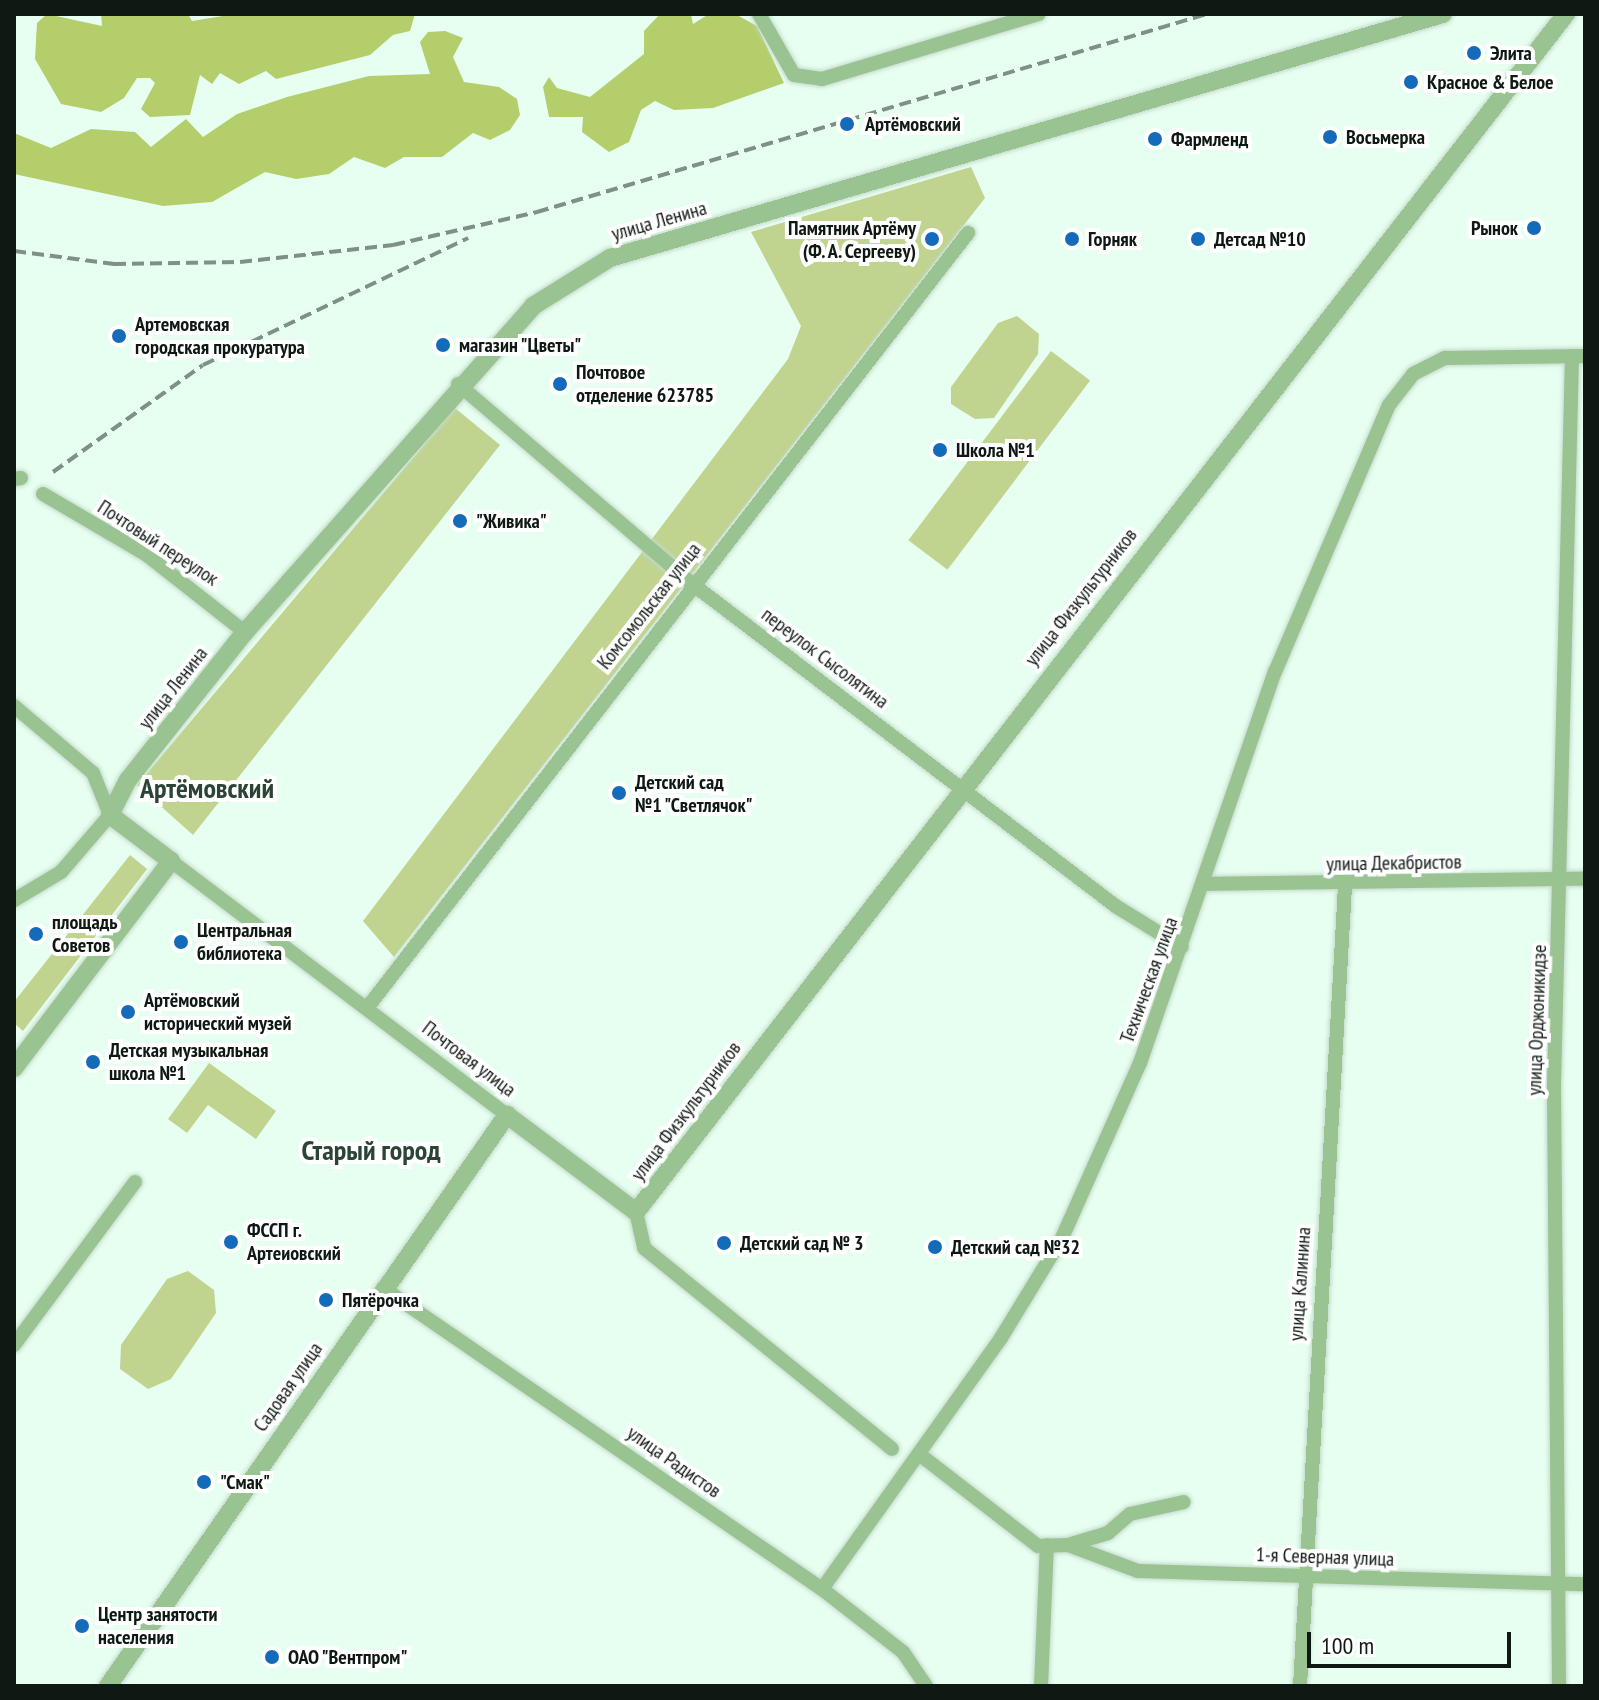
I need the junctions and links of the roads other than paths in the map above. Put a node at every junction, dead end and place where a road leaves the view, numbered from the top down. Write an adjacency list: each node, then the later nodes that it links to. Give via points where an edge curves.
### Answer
1 (759, 14): 2 (street, via 794,75 822,79)
2 (1038, 14)
3 (1443, 14): 7 (street, улица Ленина, via 610,258 533,306)
4 (1566, 14): 12 (street, улица Физкультурников)
5 (968, 233): 9 (street, Комсомольская улица)
6 (1579, 356): 15 (street, улица Орджоникидзе); 17 (street, Техническая улица, via 1445,358 1413,374 1389,405 1275,672)
7 (458, 384): 9 (street, переулок Сысолятина); 10 (street, улица Ленина)
8 (43, 494): 10 (street, Почтовый переулок, via 147,555)
9 (691, 583): 12 (street, переулок Сысолятина); 21 (street, Комсомольская улица)
10 (245, 632): 13 (street, улица Ленина, via 128,780)
11 (14, 706): 13 (street, via 93,773)
12 (962, 786): 20 (street, переулок Сысолятина, via 1117,907); 25 (street, улица Физкультурников)
13 (110, 815): 14 (street, Почтовая улица); 19 (street, via 61,872)
14 (171, 861): 21 (street, Почтовая улица); 22 (street)
15 (1563, 878): 16 (street, улица Декабристов); 18 (street, улица Декабристов); 34 (street, улица Орджоникидзе, via 1554,1083)
16 (1585, 879)
17 (1204, 884): 18 (street, улица Декабристов); 20 (street, Техническая улица)
18 (1345, 885): 33 (street, улица Калинина)
19 (14, 900)
20 (1182, 947): 29 (street, Техническая улица, via 1062,1238)
21 (367, 1008): 23 (street, Почтовая улица)
22 (14, 1068)
23 (507, 1115): 25 (street, Почтовая улица); 26 (street, Садовая улица)
24 (135, 1182): 27 (street)
25 (636, 1212): 28 (street, via 644,1248)
26 (383, 1288): 36 (street, улица Радистов); 37 (street, Садовая улица)
27 (14, 1345)
28 (892, 1449)
29 (919, 1454): 31 (street); 36 (street, Техническая улица)
30 (1184, 1502): 32 (street, 1-я Северная улица, via 1130,1514 1108,1533)
31 (1047, 1545): 32 (street, 1-я Северная улица); 39 (street)
32 (1068, 1545): 33 (street, 1-я Северная улица, via 1138,1571)
33 (1301, 1576): 34 (street, 1-я Северная улица); 40 (street, улица Калинина)
34 (1555, 1584): 35 (street, 1-я Северная улица); 41 (street, улица Орджоникидзе)
35 (1585, 1584)
36 (822, 1589): 38 (street, улица Радистов, via 903,1652)
37 (108, 1686)
38 (926, 1686)
39 (1041, 1686)
40 (1300, 1686)
41 (1559, 1686)

